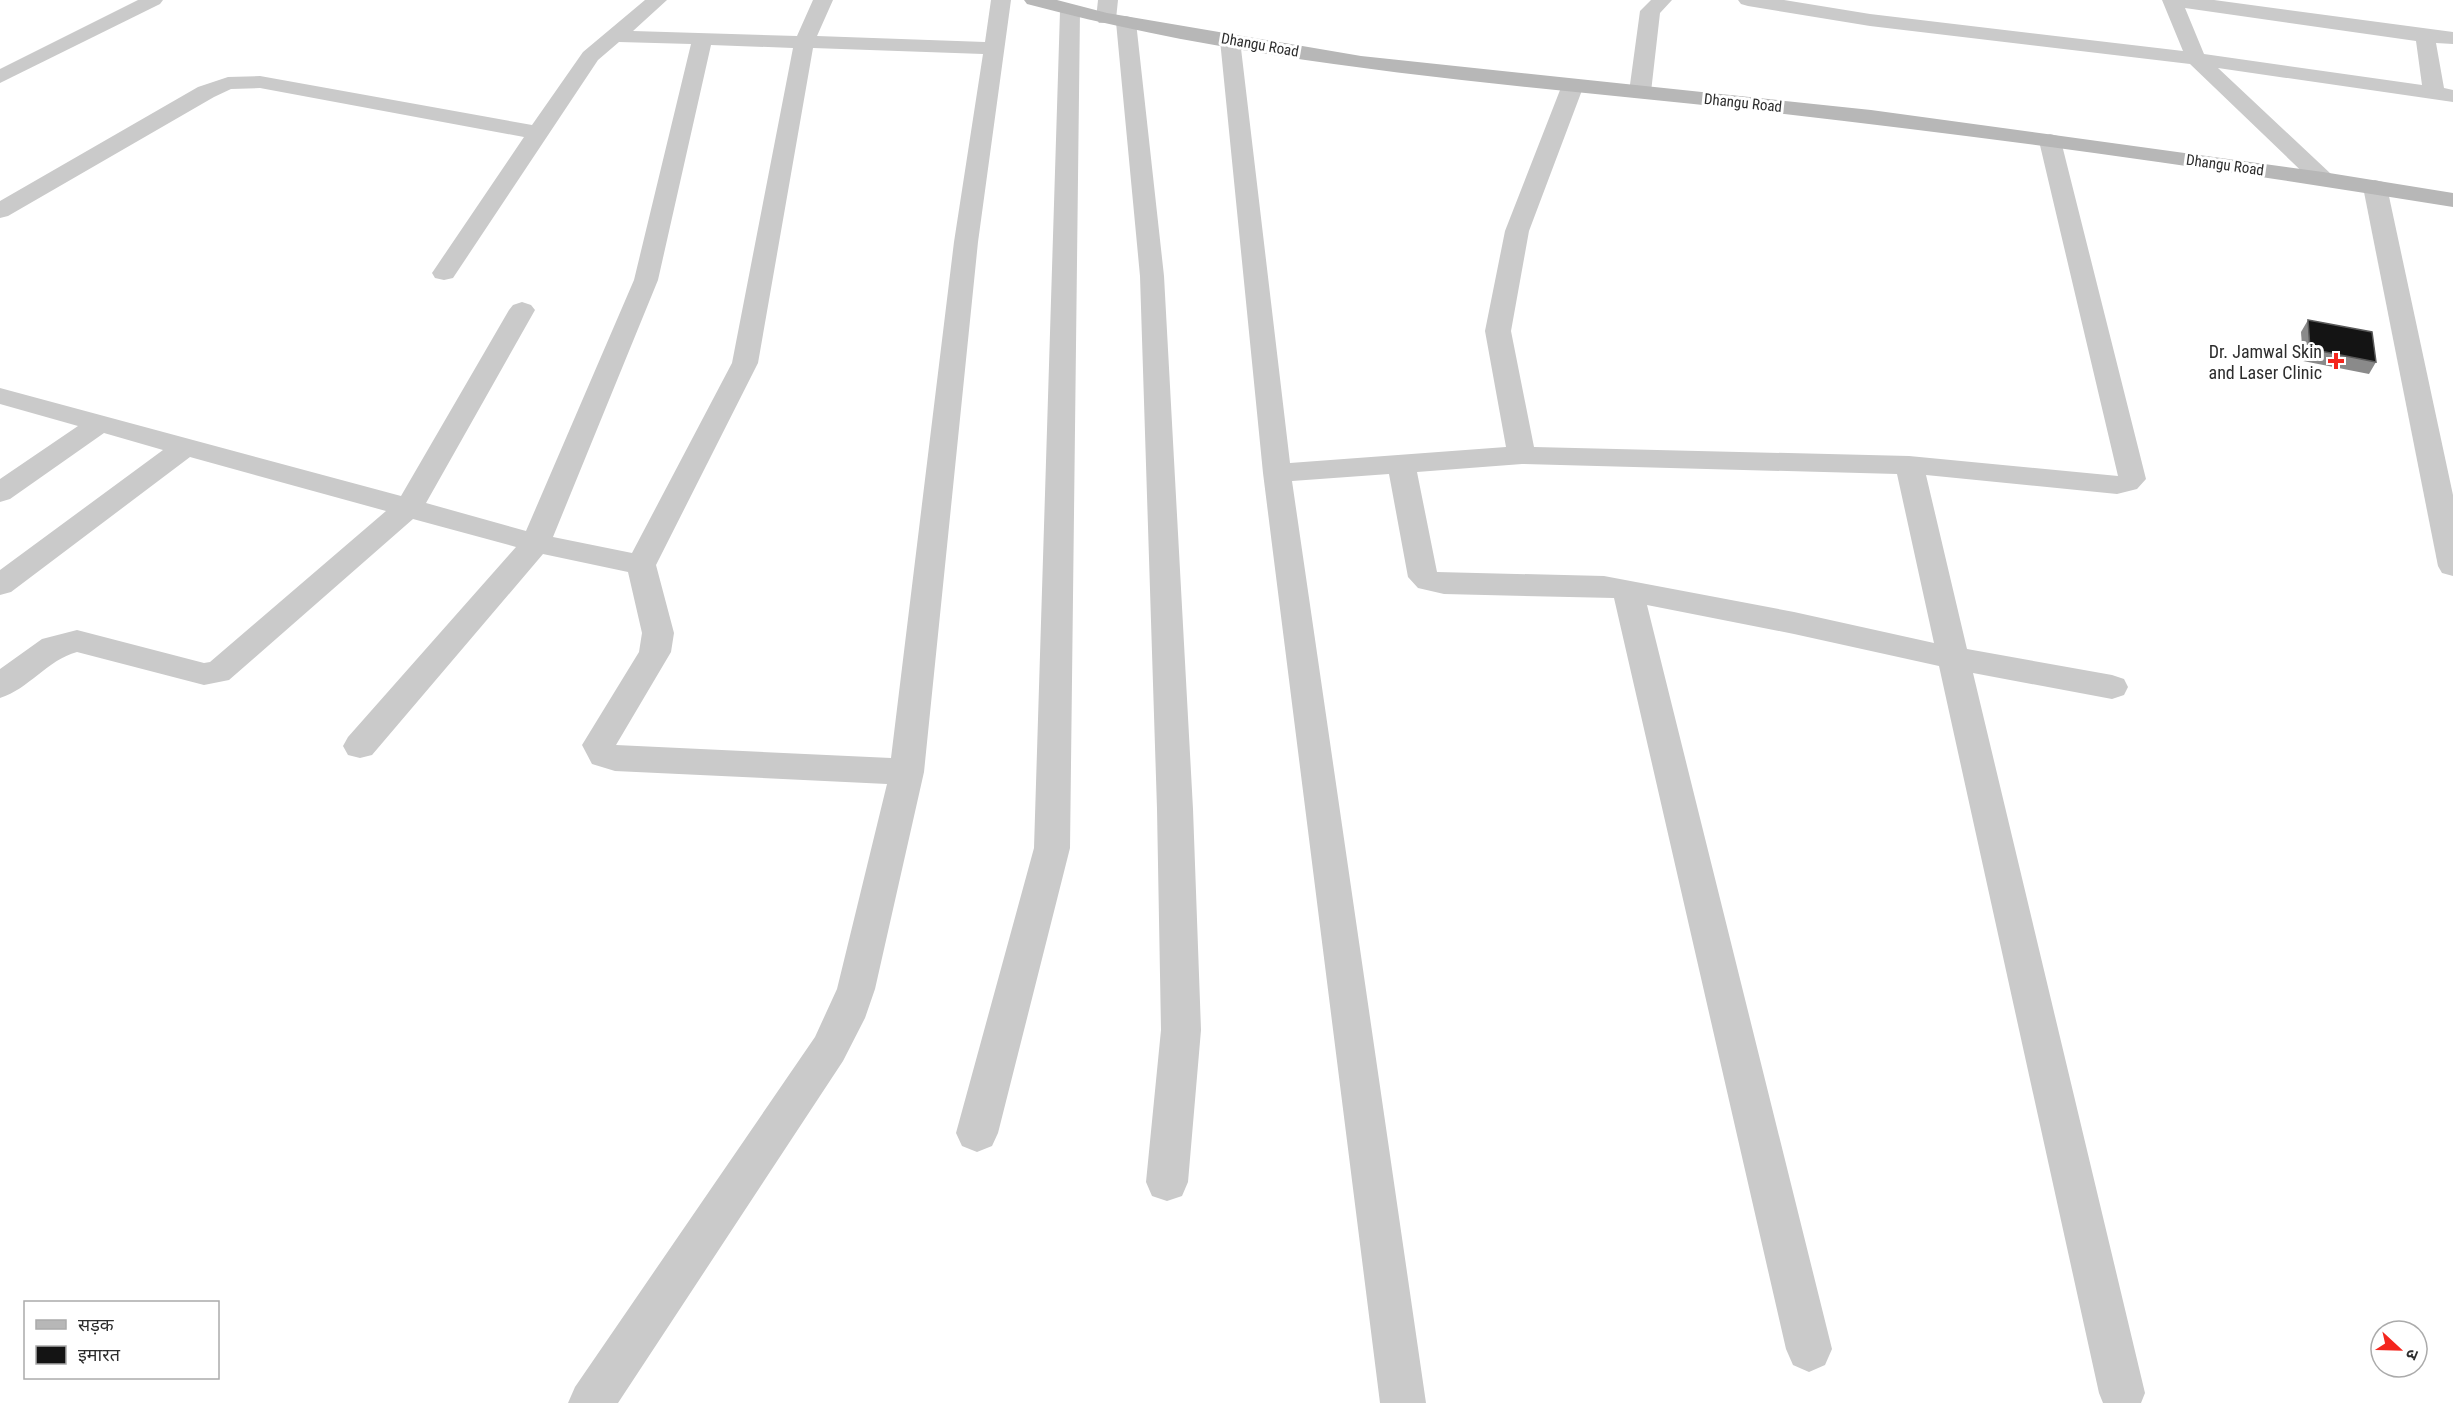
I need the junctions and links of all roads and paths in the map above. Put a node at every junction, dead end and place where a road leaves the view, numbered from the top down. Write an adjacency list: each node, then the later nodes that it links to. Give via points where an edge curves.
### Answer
1 (153, 0): 20 (street)
2 (657, 0): 12 (street)
3 (823, 0): 17 (street)
4 (1001, 0): 18 (street)
5 (1034, 0): 10 (street, Dhangu Road)
6 (1662, 0): 22 (street, via 1650,11)
7 (1748, 0): 9 (street)
8 (2172, 0): 13 (street); 19 (street)
9 (1871, 10): 19 (street)
10 (1070, 11): 11 (street, Dhangu Road); 53 (street, via 1052,848)
11 (1113, 14): 16 (street, Dhangu Road); 54 (street, via 1152,276 1181,1030)
12 (614, 36): 15 (street); 24 (street, via 590,56)
13 (2426, 36): 14 (street); 23 (street)
14 (2453, 38)
15 (702, 39): 17 (street); 43 (street, via 646,280)
16 (1230, 39): 21 (street, Dhangu Road, via 1361,62); 40 (street)
17 (804, 42): 18 (street); 44 (street, via 745,363)
18 (994, 48): 52 (street, via 966,242)
19 (2196, 59): 23 (street); 26 (street)
20 (0, 77)
21 (1573, 85): 22 (street, Dhangu Road); 37 (street, via 1517,231 1498,331)
22 (1640, 92): 25 (street, Dhangu Road)
23 (2444, 95)
24 (539, 133): 29 (street, via 260,82 228,83); 30 (street)
25 (2050, 141): 26 (street, Dhangu Road); 39 (street, via 2132,479 2117,485)
26 (2323, 179): 27 (street, Dhangu Road)
27 (2375, 187): 28 (street, Dhangu Road); 33 (street)
28 (2453, 200)
29 (0, 211)
30 (444, 273)
31 (522, 310): 42 (street)
32 (0, 396): 34 (street)
33 (2423, 420): 35 (street); 45 (street)
34 (100, 423): 36 (street); 41 (street)
35 (2453, 426)
36 (186, 446): 42 (street); 46 (street)
37 (1522, 455): 38 (street); 39 (street)
38 (1401, 464): 40 (street); 47 (street, via 1423,577 1429,581 1604,586)
39 (1909, 465): 48 (street)
40 (1277, 473): 58 (street)
41 (0, 493)
42 (409, 507): 43 (street); 49 (street, via 218,672 204,674 77,641 53,647)
43 (536, 543): 44 (street); 51 (street)
44 (641, 565): 52 (street, via 658,633 654,652 599,745 604,755)
45 (2453, 566)
46 (0, 585)
47 (1628, 591): 48 (street); 55 (street)
48 (1953, 658): 50 (street); 56 (street)
49 (0, 686)
50 (2112, 687)
51 (360, 746)
52 (907, 772): 57 (street, via 856,989 845,1018 829,1049)
53 (977, 1133)
54 (1167, 1182)
55 (1809, 1349)
56 (2122, 1393)
57 (591, 1403)
58 (1403, 1403)

